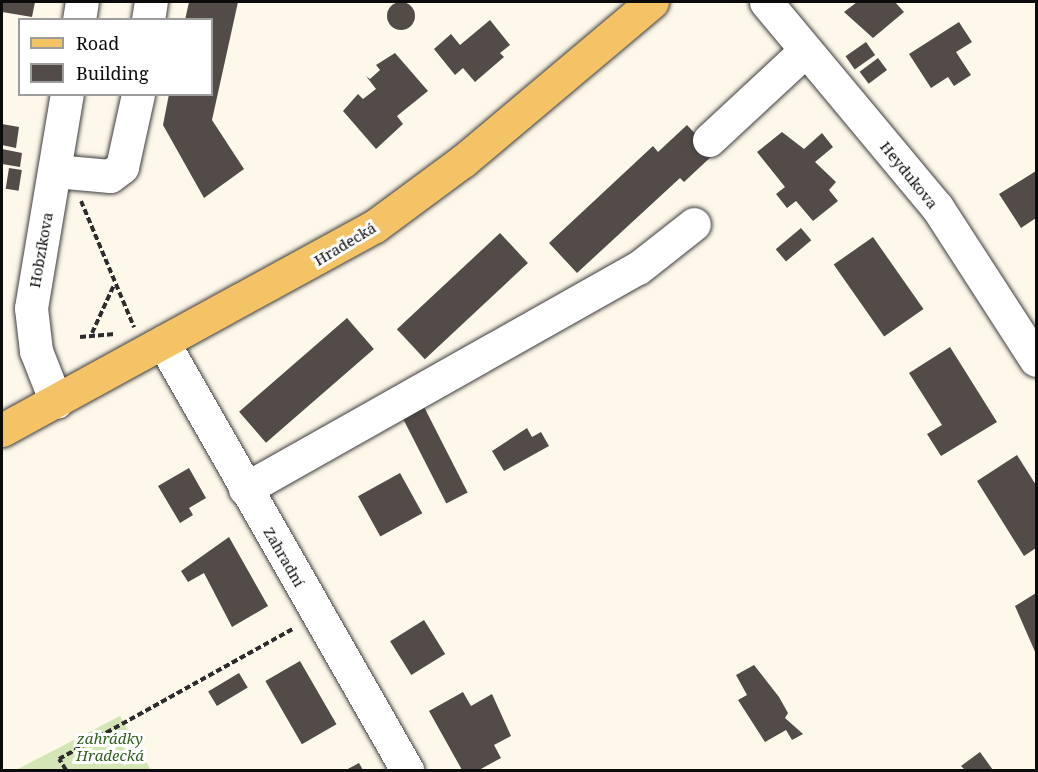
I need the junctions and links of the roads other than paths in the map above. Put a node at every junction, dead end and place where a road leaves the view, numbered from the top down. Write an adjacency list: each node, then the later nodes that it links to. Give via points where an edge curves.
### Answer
1 (82, 2): 5 (street)
2 (150, 2): 6 (street)
3 (652, 2): 13 (main road, Hradecká, via 405,206 329,255)
4 (774, 4): 7 (street, Heydukova)
5 (79, 18)
6 (148, 18)
7 (806, 50): 10 (street); 14 (street, Heydukova, via 946,220)
8 (67, 96): 11 (street, Hobzíkova)
9 (138, 96): 11 (street, via 122,167 110,176)
10 (709, 140)
11 (69, 173): 15 (street, Hobzíkova, via 31,325)
12 (694, 224): 17 (street, via 628,274)
13 (148, 339): 15 (main road, Hradecká); 17 (street, Zahradní)
14 (1036, 360)
15 (56, 402): 16 (main road, Hradecká)
16 (2, 430)
17 (245, 489): 18 (street, Zahradní)
18 (407, 771)

